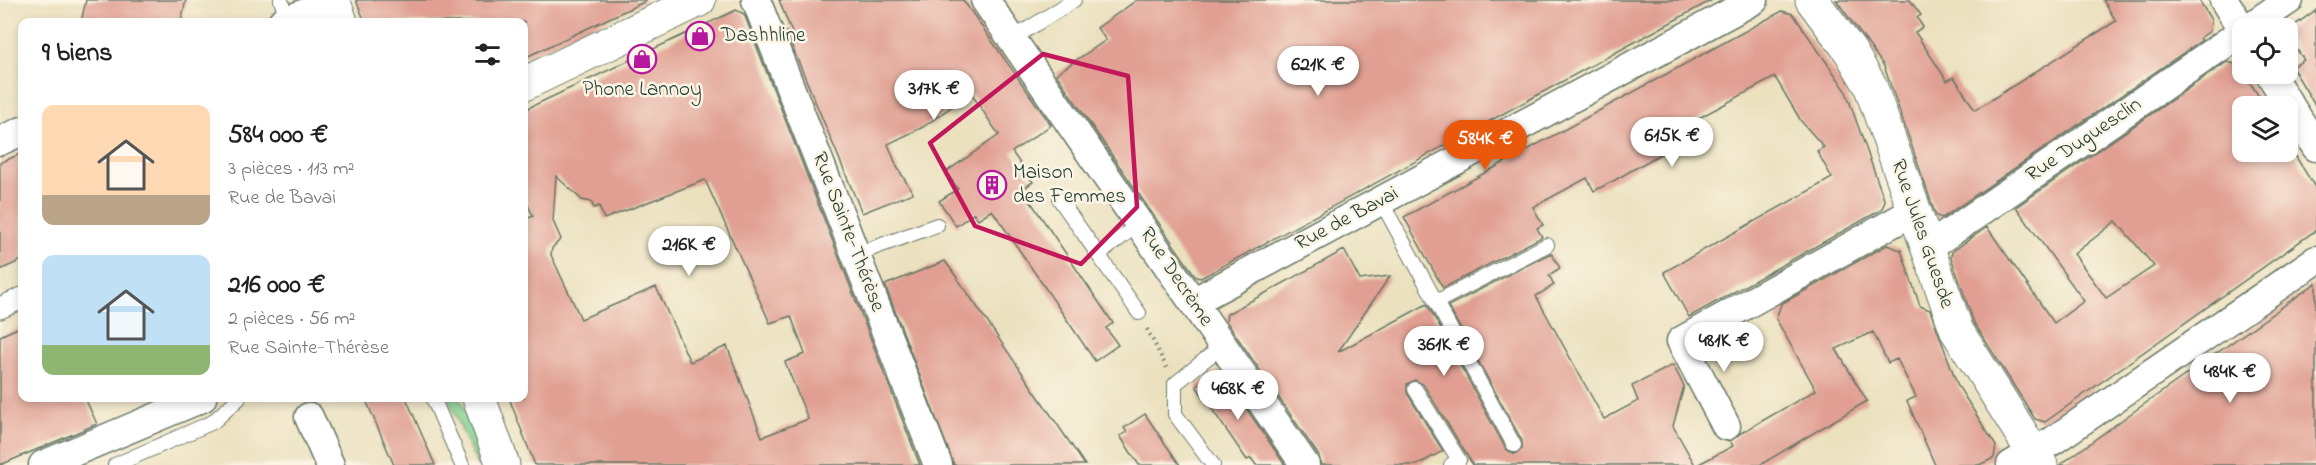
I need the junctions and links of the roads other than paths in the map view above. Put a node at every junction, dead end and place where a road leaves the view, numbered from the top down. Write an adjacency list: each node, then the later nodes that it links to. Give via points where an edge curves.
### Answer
1 (699, 0): 13 (street)
2 (756, 0): 25 (street, Rue Sainte-Thérèse)
3 (985, 0): 12 (street, Rue Decrème)
4 (1074, 0): 12 (lane)
5 (1754, 0): 19 (street, Rue de Bavai)
6 (1812, 0): 20 (street, Rue Jules Guesde, via 1870,85)
7 (2224, 0): 9 (street)
8 (2289, 0): 10 (street)
9 (2234, 18)
10 (2263, 18)
11 (2232, 38): 24 (street, Rue Duguesclin)
12 (1012, 39): 21 (street, Rue Decrème)
13 (528, 82)
14 (2276, 84): 17 (street)
15 (18, 133): 16 (street)
16 (0, 141)
17 (2316, 147)
18 (1060, 200): 26 (lane)
19 (1381, 201): 29 (street, Rue de Bavai); 30 (lane)
20 (1914, 211): 24 (street, Rue Jules Guesde); 41 (street, via 1681,341)
21 (1140, 223): 26 (lane); 29 (street, Rue Decrème)
22 (937, 225): 25 (lane)
23 (1547, 245): 30 (lane)
24 (1926, 249): 44 (street, Rue Jules Guesde, via 1966,348)
25 (857, 254): 49 (street, Rue Sainte-Thérèse)
26 (1098, 255): 32 (lane)
27 (2316, 260): 44 (street)
28 (18, 300): 31 (street)
29 (1193, 302): 33 (street, Rue Decrème)
30 (1436, 302): 42 (lane)
31 (0, 308)
32 (1138, 314)
33 (1222, 346): 50 (lane, via 1175,384 1174,414); 51 (street, Rue Decrème)
34 (1416, 389): 52 (lane, via 1459,460)
35 (193, 402): 45 (street)
36 (235, 402): 46 (lane, via 213,422)
37 (435, 402): 48 (lane)
38 (472, 402): 43 (street)
39 (480, 402): 43 (street)
40 (309, 417): 47 (street)
41 (1726, 426)
42 (1515, 445)
43 (499, 455)
44 (2028, 461)
45 (43, 465)
46 (115, 465)
47 (330, 465)
48 (462, 465)
49 (938, 465)
50 (1213, 465)
51 (1305, 465)
52 (1451, 465)

